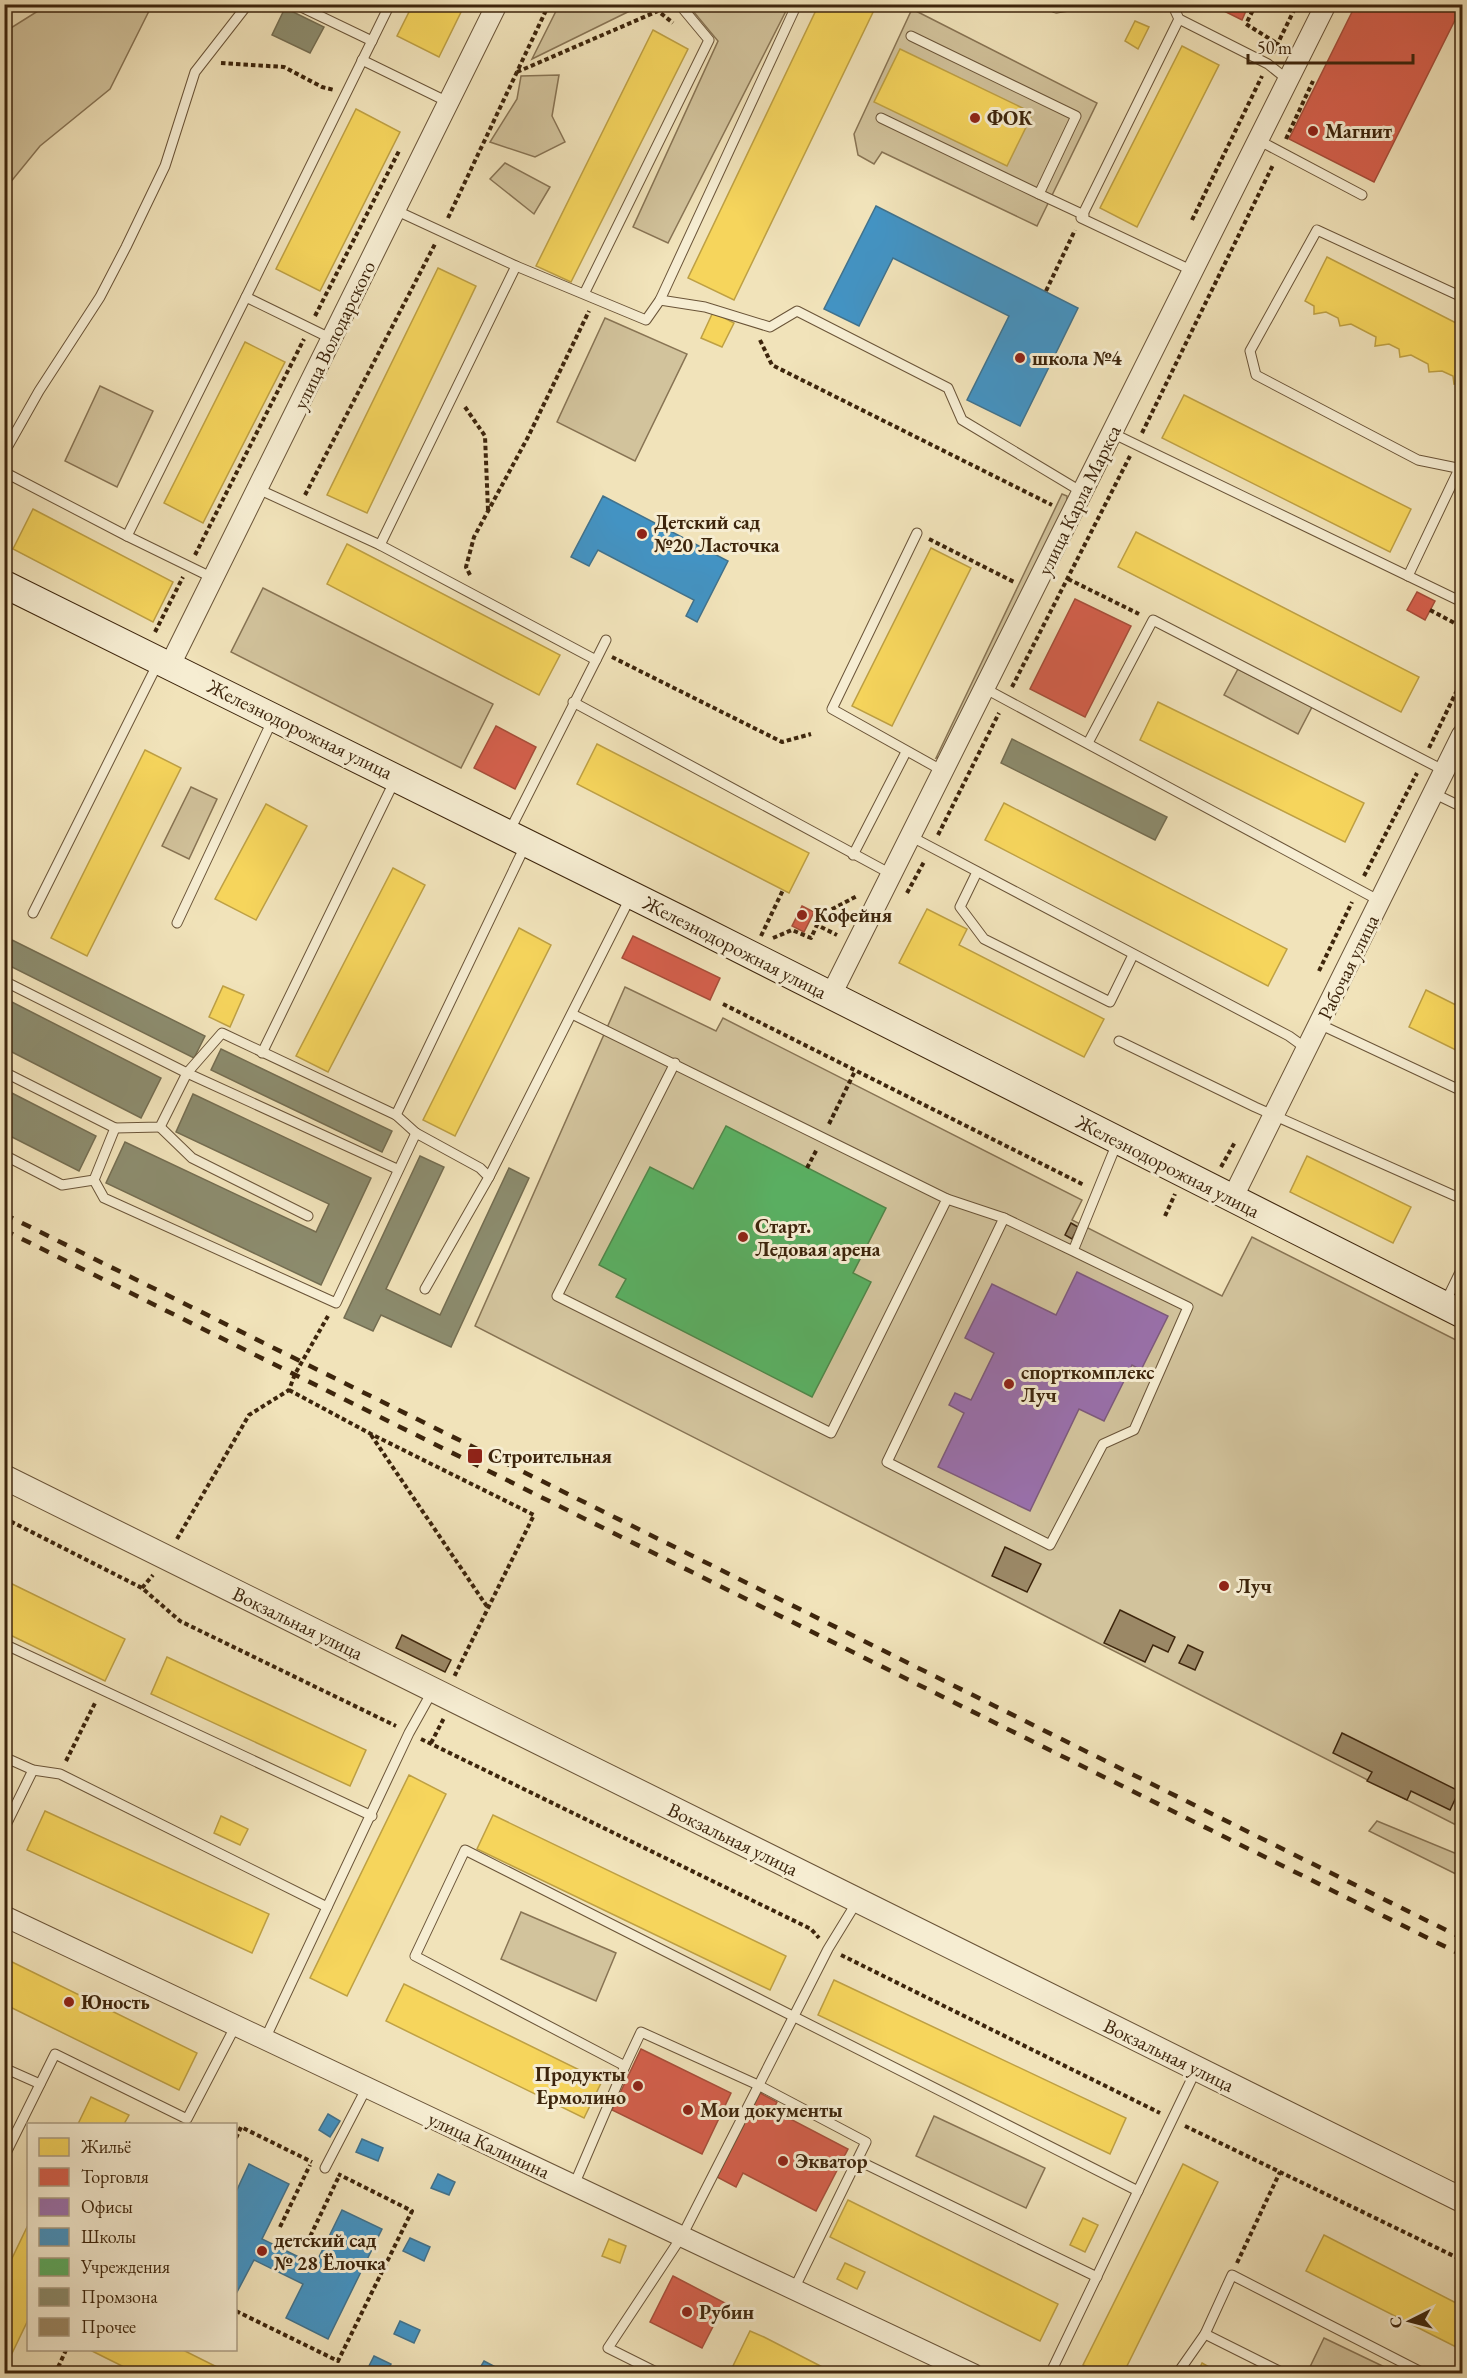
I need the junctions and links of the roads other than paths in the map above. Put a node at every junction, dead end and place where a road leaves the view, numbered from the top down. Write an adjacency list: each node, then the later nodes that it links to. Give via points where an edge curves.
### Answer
1 (248, 4): 31 (lane, via 195,72 165,166 106,287)
2 (295, 4): 13 (lane)
3 (390, 4): 13 (lane)
4 (496, 4): 16 (street, улица Володарского)
5 (680, 4): 25 (lane, via 709,39)
6 (797, 4): 28 (lane)
7 (1046, 4): 8 (lane, via 1056,8)
8 (1083, 4)
9 (1172, 4): 11 (lane)
10 (1326, 4): 15 (street, улица Карла Маркса)
11 (1179, 19): 15 (lane, via 1268,64); 22 (lane)
12 (911, 36): 19 (lane, via 1076,116)
13 (372, 41): 14 (lane)
14 (362, 60): 16 (lane); 26 (lane)
15 (1288, 80): 18 (street, улица Карла Маркса)
16 (448, 102): 21 (street, улица Володарского)
17 (881, 118): 19 (lane)
18 (1258, 140): 20 (lane); 24 (street, улица Карла Маркса)
19 (1039, 194): 22 (lane)
20 (1362, 195)
21 (395, 210): 23 (lane); 29 (street, улица Володарского)
22 (1082, 217): 24 (lane)
23 (516, 266): 25 (lane); 38 (lane)
24 (1193, 271): 30 (street, улица Карла Маркса)
25 (585, 292): 28 (lane, via 646,320)
26 (246, 297): 29 (lane); 37 (lane)
27 (1462, 297): 32 (lane, via 1317,230 1250,351 1256,375 1418,460)
28 (660, 300): 35 (lane, via 705,307 770,327 797,311 948,388 962,420)
29 (332, 339): 34 (street, улица Володарского)
30 (1112, 433): 35 (street, улица Карла Маркса); 39 (lane)
31 (4, 453)
32 (1461, 469): 39 (lane)
33 (4, 472): 37 (lane)
34 (258, 489): 38 (lane); 40 (street, улица Володарского)
35 (1082, 492): 46 (street, улица Карла Маркса)
36 (917, 533): 51 (lane, via 832,709)
37 (127, 536): 40 (lane)
38 (380, 545): 44 (lane)
39 (1408, 576): 42 (lane)
40 (213, 579): 45 (street, улица Володарского)
41 (4, 584): 45 (main road, Железнодорожная улица)
42 (1462, 602)
43 (606, 640): 44 (lane)
44 (598, 656): 47 (lane)
45 (165, 663): 48 (main road, Железнодорожная улица); 64 (lane)
46 (984, 688): 50 (lane); 52 (street, улица Карла Маркса)
47 (573, 702): 58 (lane); 59 (lane)
48 (274, 717): 54 (main road, Железнодорожная улица); 65 (lane)
49 (1462, 735): 53 (street, Рабочая улица)
50 (1088, 743): 53 (lane, via 1153,621); 63 (lane)
51 (906, 752): 52 (lane); 59 (lane)
52 (943, 771): 57 (street, улица Карла Маркса)
53 (1445, 771): 55 (street, Рабочая улица)
54 (397, 778): 58 (main road, Железнодорожная улица); 73 (lane)
55 (1433, 793): 56 (lane); 63 (street, Рабочая улица)
56 (1462, 807)
57 (910, 836): 60 (lane); 61 (street, улица Карла Маркса)
58 (517, 838): 62 (main road, Железнодорожная улица); 79 (lane)
59 (853, 855): 61 (lane)
60 (977, 872): 66 (lane); 66 (lane, via 960,907 984,939 1110,1002)
61 (891, 874): 68 (street, улица Карла Маркса)
62 (632, 895): 68 (main road, Железнодорожная улица); 69 (lane)
63 (1380, 901): 70 (street, Рабочая улица)
64 (33, 913)
65 (177, 923)
66 (1133, 955): 72 (lane)
67 (4, 981): 76 (lane)
68 (831, 995): 83 (main road, Железнодорожная улица)
69 (572, 1014): 74 (lane); 86 (lane)
70 (1319, 1024): 72 (street, Рабочая улица); 77 (lane)
71 (1119, 1041): 78 (lane)
72 (1307, 1049): 78 (street, Рабочая улица)
73 (262, 1053): 76 (lane, via 222,1033); 79 (lane)
74 (675, 1063): 88 (lane); 88 (lane, via 557,1296 831,1433)
75 (4, 1072): 81 (lane)
76 (188, 1073): 80 (lane); 85 (lane)
77 (1462, 1090)
78 (1275, 1114): 89 (street, Рабочая улица); 90 (lane)
79 (396, 1115): 82 (lane)
80 (160, 1127): 81 (lane); 91 (lane, via 192,1158)
81 (115, 1128): 87 (lane)
82 (416, 1133): 85 (lane); 86 (lane)
83 (1118, 1141): 89 (main road, Железнодорожная улица); 93 (lane)
84 (4, 1155): 87 (lane, via 62,1185)
85 (397, 1169): 87 (lane, via 336,1303 104,1198)
86 (489, 1176): 95 (lane)
87 (94, 1180)
88 (947, 1199): 92 (lane)
89 (1232, 1199): 96 (main road, Железнодорожная улица)
90 (1462, 1199)
91 (308, 1216)
92 (1004, 1218): 93 (lane); 93 (lane, via 887,1462 1050,1545 1103,1444 1134,1430 1188,1307)
93 (1073, 1251)
94 (1462, 1268): 96 (lane)
95 (425, 1289)
96 (1453, 1309)
97 (4, 1477): 99 (street, Вокзальная улица)
98 (4, 1644): 102 (lane)
99 (443, 1695): 102 (lane, via 409,1733); 104 (street, Вокзальная улица)
100 (4, 1757): 101 (lane)
101 (33, 1770): 103 (lane); 105 (lane, via 60,1774)
102 (372, 1816): 105 (lane)
103 (4, 1829)
104 (858, 1900): 107 (lane, via 828,1948); 112 (street, Вокзальная улица)
105 (327, 1907): 109 (lane)
106 (4, 1916): 108 (street, улица Калинина)
107 (795, 2018): 110 (lane, via 465,1850 415,1956); 114 (lane); 120 (lane)
108 (236, 2025): 109 (street, улица Калинина); 113 (lane, via 187,2119 56,2054)
109 (266, 2040): 115 (street, улица Калинина)
110 (625, 2066): 114 (lane, via 641,2032); 119 (lane)
111 (4, 2068): 113 (lane)
112 (1196, 2068): 120 (lane); 121 (street, Вокзальная улица)
113 (40, 2084): 116 (lane)
114 (758, 2085): 117 (lane, via 866,2142); 122 (lane)
115 (367, 2087): 118 (lane); 119 (street, улица Калинина)
116 (4, 2157)
117 (857, 2160): 123 (lane); 124 (lane)
118 (326, 2168)
119 (574, 2185): 122 (street, улица Калинина)
120 (1138, 2191): 123 (lane)
121 (1462, 2200)
122 (682, 2236): 124 (street, улица Калинина); 126 (lane, via 608,2348)
123 (1096, 2277): 128 (lane)
124 (794, 2289): 127 (street, улица Калинина)
125 (1205, 2334): 129 (lane); 130 (lane); 131 (lane, via 1232,2275)
126 (660, 2373)
127 (974, 2373)
128 (1050, 2373)
129 (1178, 2373)
130 (1284, 2373)
131 (1425, 2373)

